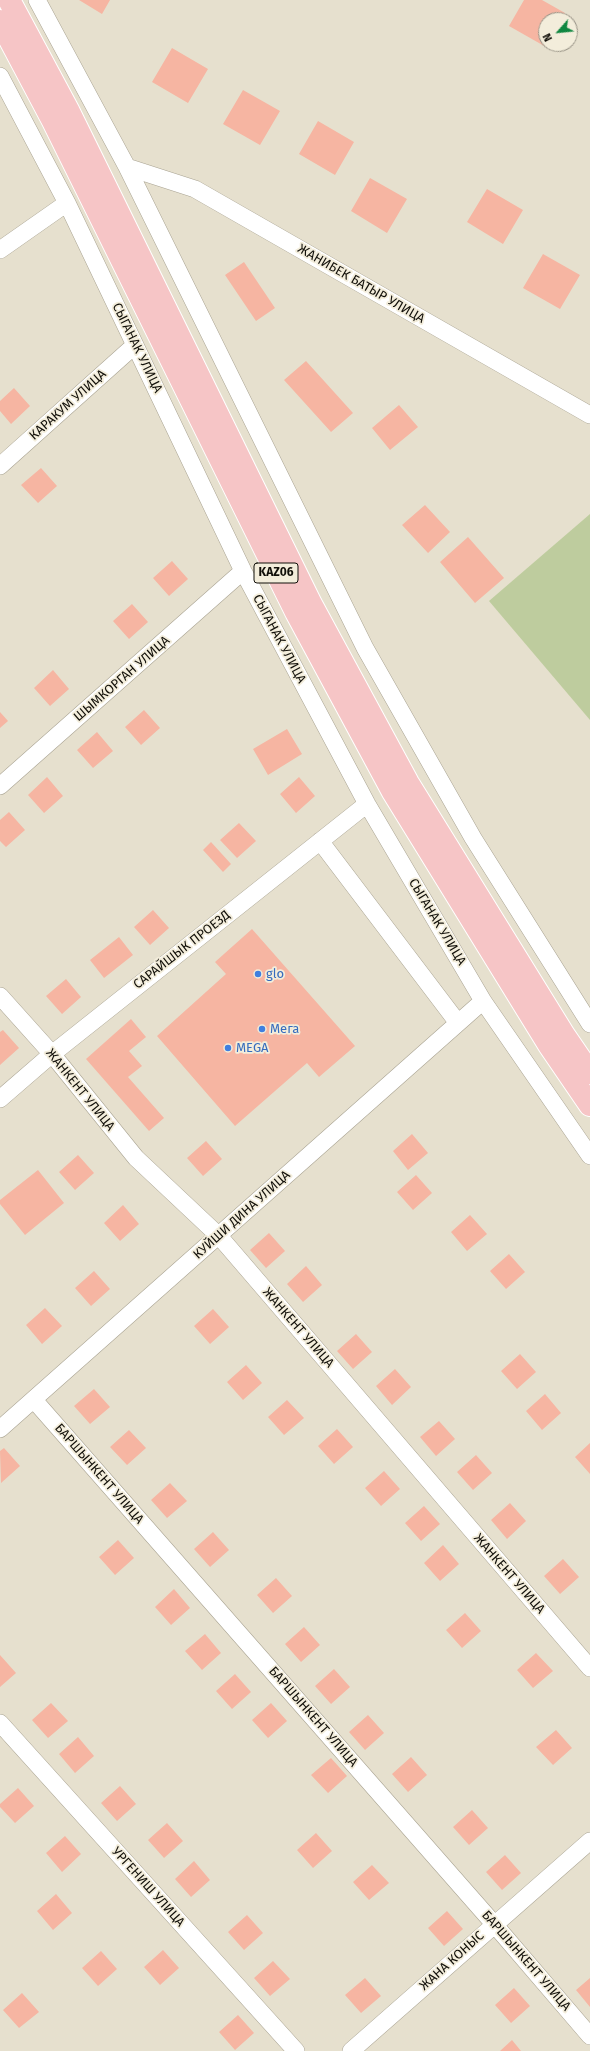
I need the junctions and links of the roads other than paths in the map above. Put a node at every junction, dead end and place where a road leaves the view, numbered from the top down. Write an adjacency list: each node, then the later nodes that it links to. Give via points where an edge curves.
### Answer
1 (9, 0): 20 (highway, KАZ06, via 69,112 311,604 408,783)
2 (37, 0): 5 (street)
3 (0, 21): 22 (highway, KАZ06, via 53,120 296,612 393,792 549,1045)
4 (0, 76): 6 (street, СЫГАНАК УЛИЦА)
5 (127, 167): 9 (street, ЖАНИБЕК БАТЫР УЛИЦА, via 195,189); 18 (street, via 365,648 473,838)
6 (67, 203): 7 (street); 8 (street, СЫГАНАК УЛИЦА)
7 (0, 250)
8 (136, 345): 10 (street, КАРАКУМ УЛИЦА); 11 (street, СЫГАНАК УЛИЦА)
9 (590, 415)
10 (0, 466)
11 (244, 571): 12 (street, ШЫМКОРГАН УЛИЦА); 13 (street, СЫГАНАК УЛИЦА)
12 (0, 786)
13 (366, 804): 14 (street, САРАЙШЫК ПРОЕЗД); 16 (street, СЫГАНАК УЛИЦА)
14 (320, 841): 17 (street); 19 (street, САРАЙШЫК ПРОЕЗД)
15 (0, 996): 19 (street, ЖАНКЕНТ УЛИЦА)
16 (483, 1001): 17 (street, КУЙШИ ДИНА УЛИЦА); 23 (street, СЫГАНАК УЛИЦА)
17 (458, 1023): 24 (street, КУЙШИ ДИНА УЛИЦА)
18 (590, 1024)
19 (52, 1054): 21 (street, САРАЙШЫК ПРОЕЗД); 24 (street, ЖАНКЕНТ УЛИЦА, via 136,1158)
20 (590, 1074)
21 (0, 1099)
22 (590, 1105)
23 (590, 1156)
24 (219, 1236): 25 (street, КУЙШИ ДИНА УЛИЦА); 27 (street, ЖАНКЕНТ УЛИЦА)
25 (34, 1400): 26 (street, КУЙШИ ДИНА УЛИЦА); 30 (street, БАРШЫНКЕНТ УЛИЦА)
26 (0, 1429)
27 (590, 1668)
28 (0, 1723): 32 (street, УРГЕНИШ УЛИЦА)
29 (590, 1841): 30 (street, ЖАНА КОНЫС)
30 (494, 1924): 31 (street, БАРШЫНКЕНТ УЛИЦА); 33 (street, ЖАНА КОНЫС)
31 (590, 2036)
32 (296, 2051)
33 (351, 2051)

